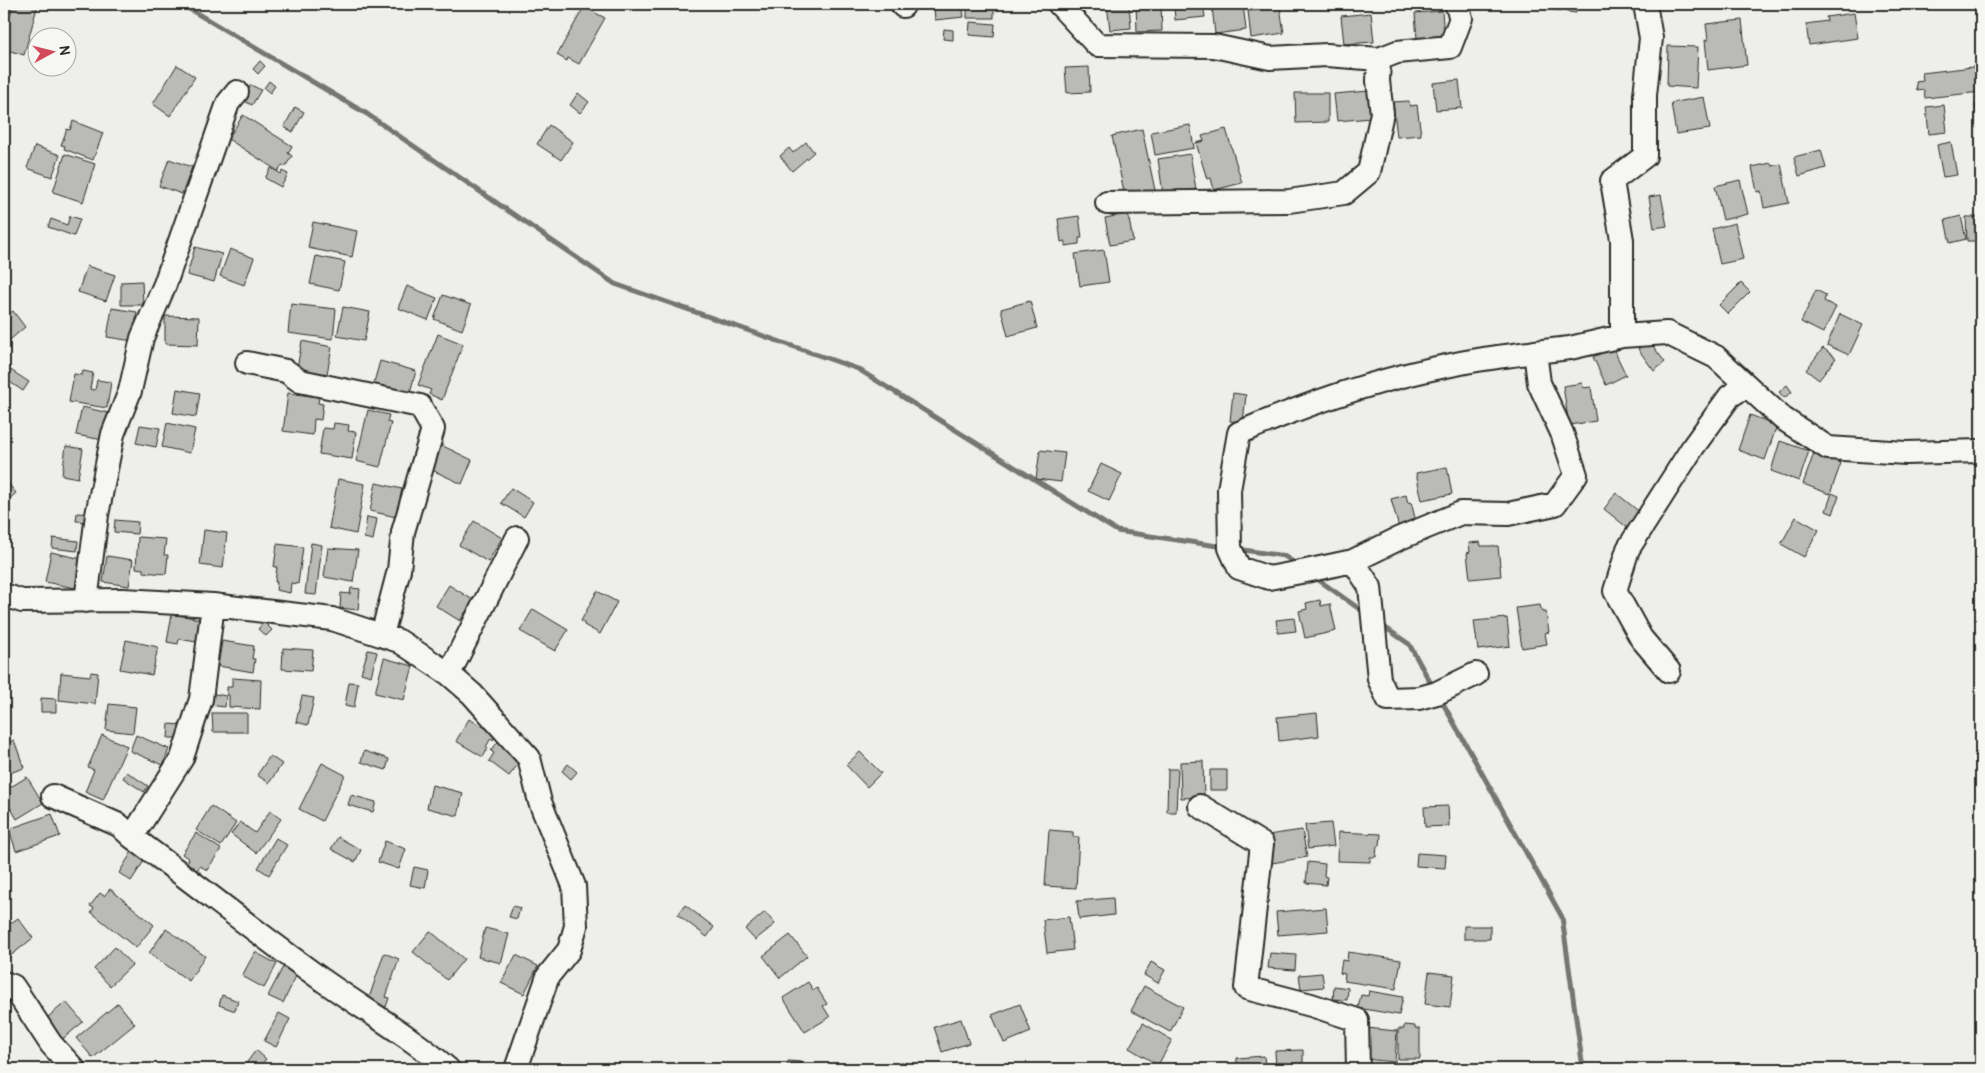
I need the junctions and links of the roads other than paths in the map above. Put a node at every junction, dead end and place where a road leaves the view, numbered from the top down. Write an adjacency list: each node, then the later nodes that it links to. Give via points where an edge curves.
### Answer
1 (1058, 4): 4 (street, via 1097,45 1214,46 1270,58 1327,55)
2 (1456, 4): 4 (street, via 1461,18 1450,47 1397,52)
3 (1645, 4): 7 (street, via 1651,38 1644,95 1644,156 1612,181 1622,240)
4 (1379, 59): 6 (street, via 1382,113 1369,172 1344,194 1289,201)
5 (237, 92): 15 (street, via 228,103 165,284 142,338 130,391 112,434 96,515)
6 (1107, 203)
7 (1622, 336): 8 (street); 10 (street, via 1667,333 1716,357)
8 (1535, 352): 13 (street, via 1539,383 1562,433 1576,475 1555,504 1508,514 1461,513); 13 (street, via 1456,364 1383,382 1289,412 1239,433 1229,490 1230,548 1239,568 1269,578)
9 (247, 363): 17 (street, via 286,371 300,381 420,406 433,428 403,532 400,570)
10 (1746, 386): 11 (street, via 1782,418 1828,448 1906,453); 18 (street, via 1730,396 1628,549 1615,591 1641,638)
11 (1981, 452)
12 (517, 538): 19 (street)
13 (1352, 562): 20 (street, via 1370,587 1379,678 1388,699 1419,698 1437,693)
14 (4, 595): 15 (street, via 22,601)
15 (86, 601): 16 (street)
16 (213, 605): 17 (street, via 332,619); 23 (street, via 201,699 182,758)
17 (382, 635): 19 (street, via 398,641)
18 (1669, 671)
19 (449, 674): 27 (street, via 472,694 529,758 540,802 574,886 576,926 569,950 548,976)
20 (1476, 674)
21 (53, 796): 23 (street, via 120,825)
22 (1200, 806): 28 (street, via 1262,844 1246,988 1357,1020)
23 (132, 838): 26 (street)
24 (4, 984): 25 (street, via 13,986 51,1044)
25 (74, 1069)
26 (448, 1069)
27 (516, 1069)
28 (1358, 1069)

